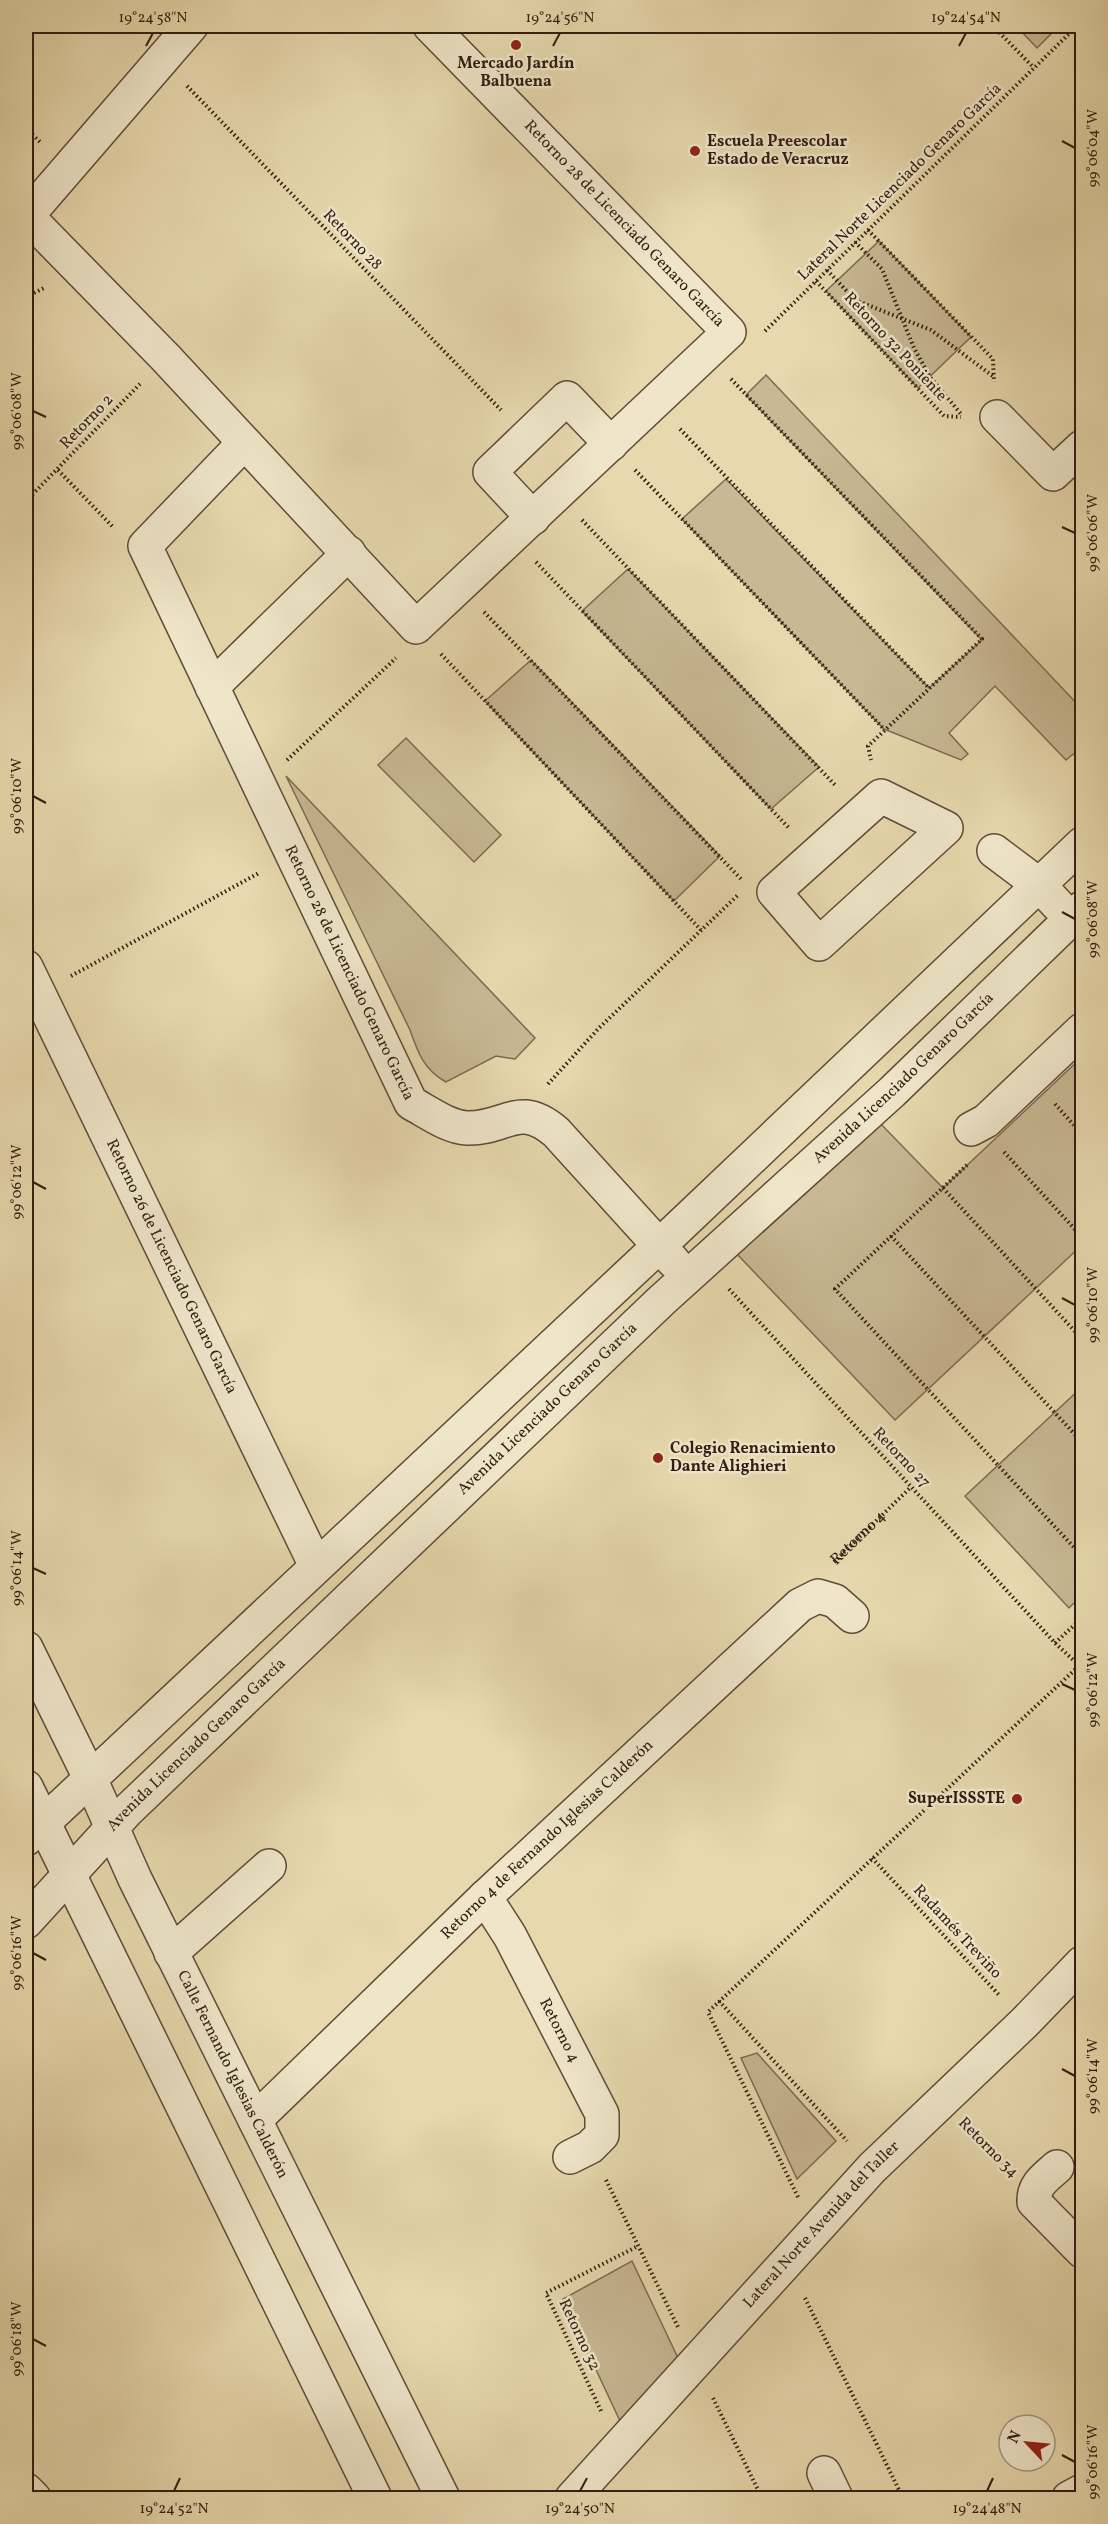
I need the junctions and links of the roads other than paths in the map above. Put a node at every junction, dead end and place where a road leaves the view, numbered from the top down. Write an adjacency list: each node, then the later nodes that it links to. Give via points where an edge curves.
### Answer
1 (191, 26): 4 (street, via 27,216)
2 (430, 26): 5 (street, Retorno 28 de Licenciado Genaro García, via 719,342)
3 (997, 417): 6 (street, via 1053,474)
4 (244, 442): 8 (street); 9 (street, Retorno 28 de Licenciado Genaro García, via 145,546)
5 (610, 444): 7 (street, Retorno 28 de Licenciado Genaro García); 7 (street, via 567,398 526,437 490,472)
6 (1083, 447)
7 (523, 527): 8 (street, Retorno 28 de Licenciado Genaro García, via 416,627)
8 (349, 553): 9 (street)
9 (212, 687): 18 (street, Retorno 28 de Licenciado Genaro García, via 411,1103 466,1128 512,1118 542,1121)
10 (1083, 844): 12 (street)
11 (994, 851): 12 (street)
12 (1038, 884): 14 (street); 18 (street)
13 (761, 889): 13 (street, via 819,944 946,828 871,804 815,855)
14 (1077, 914): 19 (street, Avenida Licenciado Genaro García, via 892,1092)
15 (32, 981): 22 (street, Retorno 26 de Licenciado Genaro García)
16 (1083, 1030): 17 (street, via 986,1121)
17 (971, 1129)
18 (659, 1246): 19 (street); 20 (street)
19 (696, 1270): 21 (street, Avenida Licenciado Genaro García)
20 (502, 1393): 21 (street); 22 (street)
21 (533, 1426): 27 (street, Avenida Licenciado Genaro García)
22 (316, 1566): 25 (street)
23 (852, 1616): 31 (street, Retorno 4 de Fernando Iglesias Calderón, via 835,1601 818,1596 800,1605)
24 (26, 1648): 25 (street, Calle Fernando Iglesias Calderón)
25 (89, 1776): 27 (street, Calle Fernando Iglesias Calderón); 28 (street)
26 (26, 1787): 28 (street)
27 (111, 1829): 30 (street, Avenida Licenciado Genaro García); 33 (street, Calle Fernando Iglesias Calderón)
28 (34, 1830): 30 (street)
29 (269, 1866): 33 (street)
30 (70, 1875): 32 (street, Avenida Licenciado Genaro García); 42 (street)
31 (485, 1897): 35 (street, Retorno 4 de Fernando Iglesias Calderón); 36 (street, Retorno 4, via 510,1936 602,2114 602,2135)
32 (26, 1922)
33 (171, 1953): 35 (street, Calle Fernando Iglesias Calderón)
34 (1083, 1963): 44 (street, Lateral Norte Avenida del Taller, via 872,2168)
35 (255, 2120): 43 (street, Calle Fernando Iglesias Calderón)
36 (580, 2152)
37 (1057, 2167): 38 (street, via 1033,2193 1034,2202)
38 (1083, 2251)
39 (26, 2490): 41 (street)
40 (1083, 2491): 45 (street)
41 (34, 2499)
42 (375, 2499)
43 (443, 2499)
44 (572, 2499)
45 (1069, 2499)

